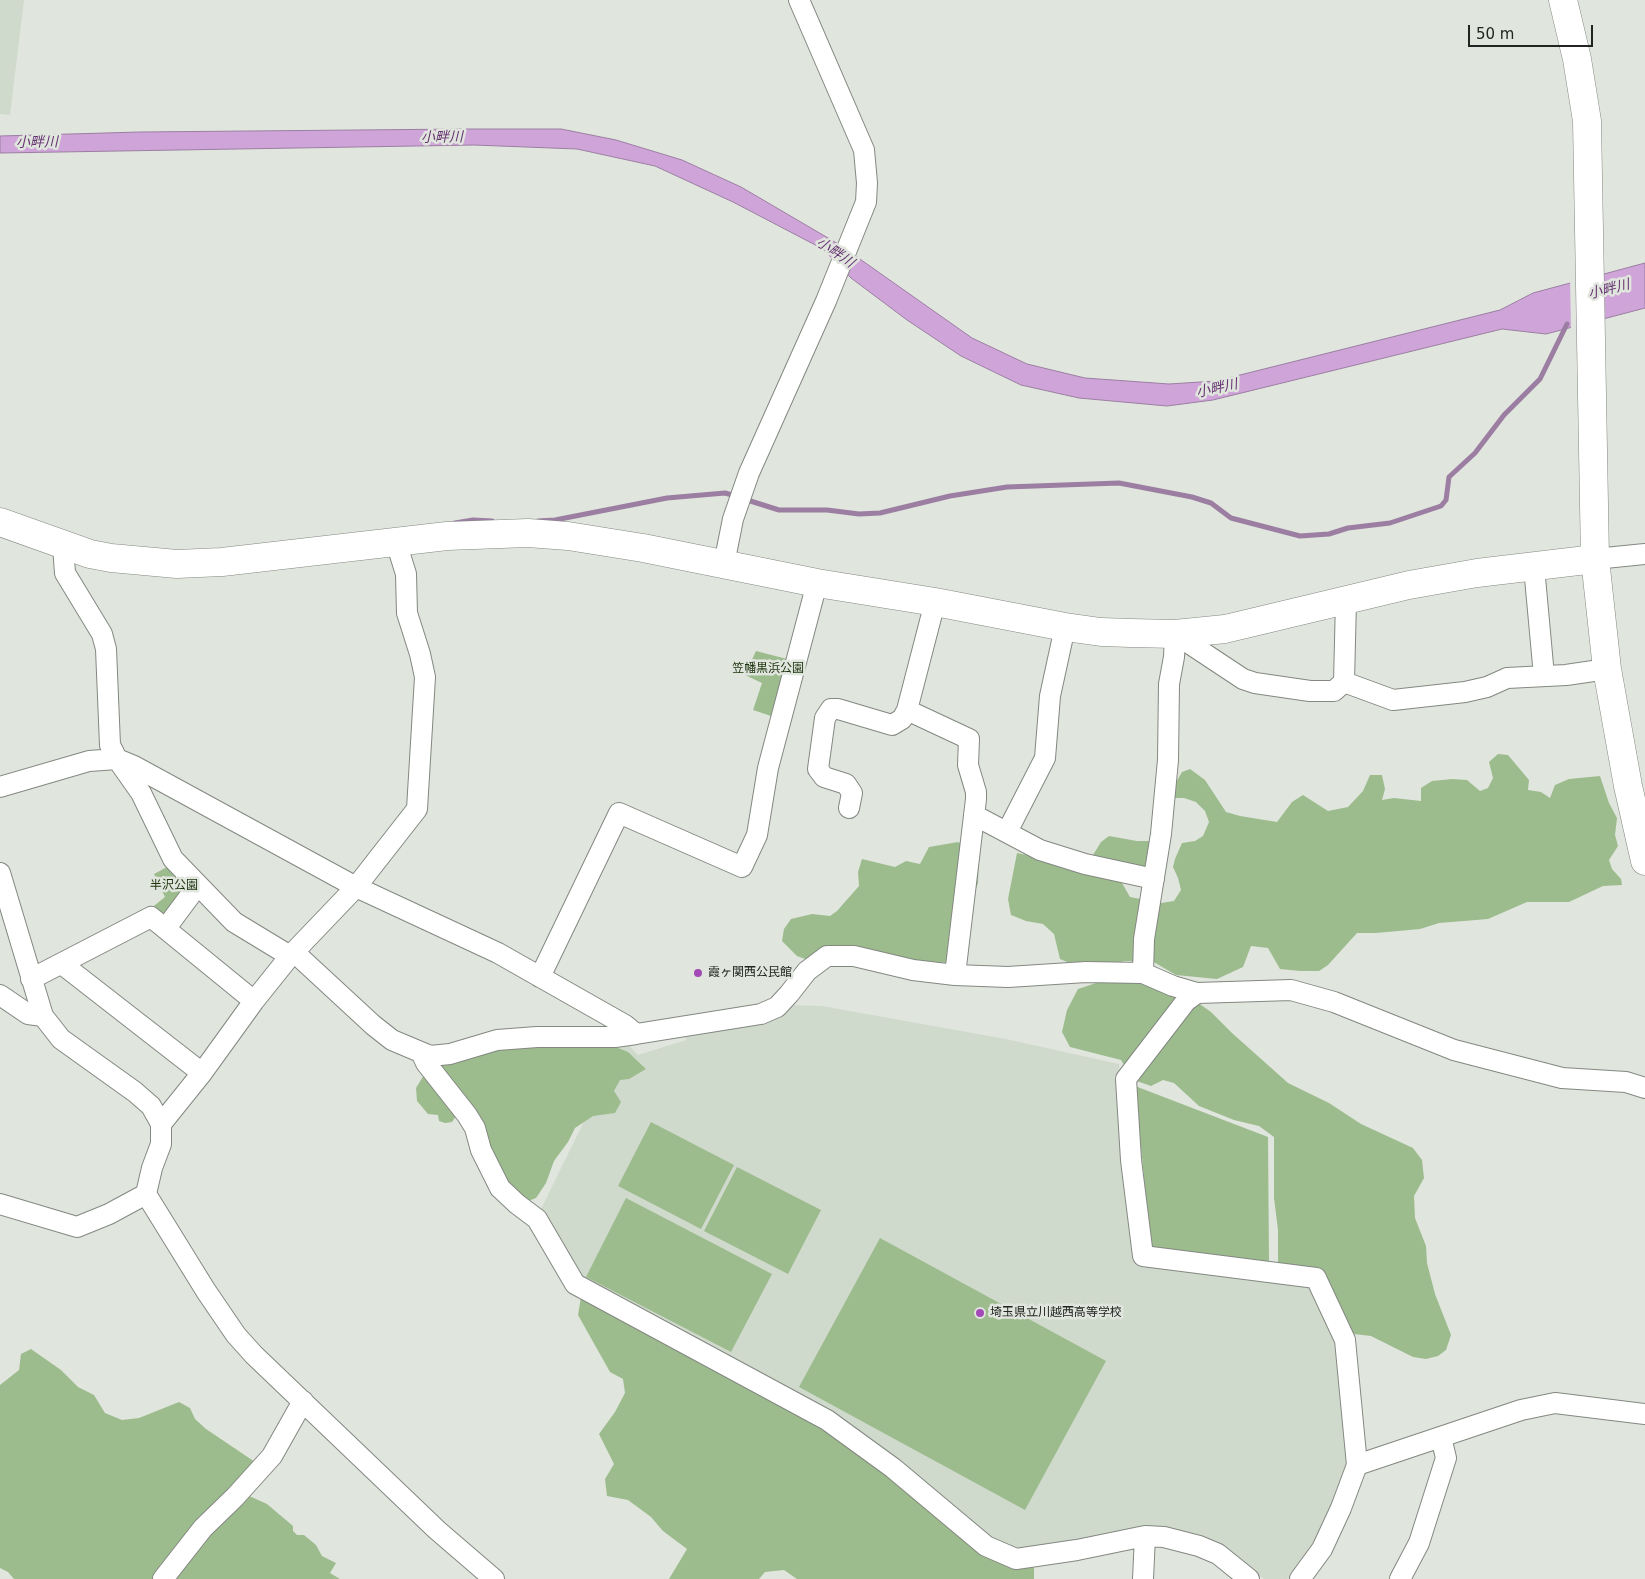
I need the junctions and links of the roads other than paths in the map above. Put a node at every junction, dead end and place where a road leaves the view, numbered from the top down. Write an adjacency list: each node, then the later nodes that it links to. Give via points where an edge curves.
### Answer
1 (799, 0): 8 (street, via 864,150 866,202 826,301 749,473 733,519)
2 (1563, 0): 7 (street, via 1587,120)
3 (0, 522): 5 (street)
4 (396, 542): 5 (street, via 222,562 177,564 111,558); 8 (street, via 447,536 528,533 568,536); 28 (street, via 406,574 406,613 425,677 417,809)
5 (63, 546): 19 (street, via 65,573 102,634 106,649 110,745)
6 (1645, 554): 7 (street)
7 (1595, 560): 9 (street); 15 (street)
8 (724, 564): 10 (street)
9 (1534, 567): 11 (street, via 1418,583); 16 (street)
10 (816, 583): 12 (street); 34 (street, via 768,768 757,835 742,867 618,813)
11 (1346, 600): 14 (street, via 1225,629); 17 (street)
12 (935, 602): 13 (street); 18 (street)
13 (1065, 627): 14 (street, via 1101,632); 23 (street, via 1050,696 1045,758)
14 (1175, 634): 17 (street, via 1254,683 1310,692 1334,691); 26 (street, via 1169,684 1168,760)
15 (1607, 669): 16 (street); 24 (street)
16 (1544, 676): 17 (street, via 1507,678 1466,692 1393,700)
17 (1344, 682)
18 (907, 710): 21 (street, via 902,719 892,725 838,709 828,711 818,769 824,777 846,784 852,793); 22 (street, via 969,738 968,765 976,792)
19 (117, 759): 20 (street, via 88,761); 27 (street, via 140,793 174,859); 28 (street)
20 (0, 787)
21 (849, 808)
22 (974, 815): 23 (street); 33 (street)
23 (1007, 832): 26 (street, via 1040,850)
24 (1645, 860)
25 (0, 873): 35 (street)
26 (1154, 879): 32 (street, via 1144,939)
27 (198, 885): 29 (street); 30 (street, via 234,922)
28 (356, 887): 30 (street); 34 (street, via 468,938)
29 (166, 928): 31 (street, via 151,917); 38 (street)
30 (292, 954): 38 (street); 41 (street, via 392,1040)
31 (62, 964): 35 (street); 42 (street)
32 (1143, 973): 33 (street, via 1086,972 1008,977); 36 (street)
33 (955, 975): 40 (street, via 913,970 854,956 827,956 807,971 777,1006 761,1014)
34 (540, 977): 40 (street)
35 (31, 979): 39 (street)
36 (1197, 993): 43 (street, via 1291,990 1334,1002 1454,1050 1562,1078 1626,1082); 50 (street, via 1186,1001 1126,1079 1131,1160 1143,1256 1316,1278 1345,1340)
37 (0, 995): 39 (street, via 28,1014)
38 (254, 1001): 42 (street)
39 (43, 1016): 44 (street, via 61,1039 151,1106)
40 (636, 1034): 41 (street, via 497,1040 442,1056)
41 (421, 1052): 51 (street, via 468,1115 500,1188 537,1219 575,1284 827,1420 892,1468 986,1546 1016,1559)
42 (202, 1073): 44 (street)
43 (1645, 1088)
44 (161, 1124): 45 (street, via 161,1144)
45 (146, 1194): 46 (street, via 78,1227); 47 (street, via 236,1335)
46 (0, 1204)
47 (304, 1402): 52 (street, via 272,1456 203,1528); 53 (street, via 436,1530)
48 (1645, 1414): 49 (street, via 1555,1403 1521,1410)
49 (1441, 1437): 50 (street); 57 (street, via 1446,1458 1419,1543)
50 (1356, 1465): 56 (street, via 1322,1549)
51 (1145, 1536): 54 (street); 55 (street, via 1199,1546 1218,1554)
52 (163, 1579)
53 (494, 1579)
54 (1143, 1579)
55 (1249, 1579)
56 (1301, 1579)
57 (1400, 1579)

